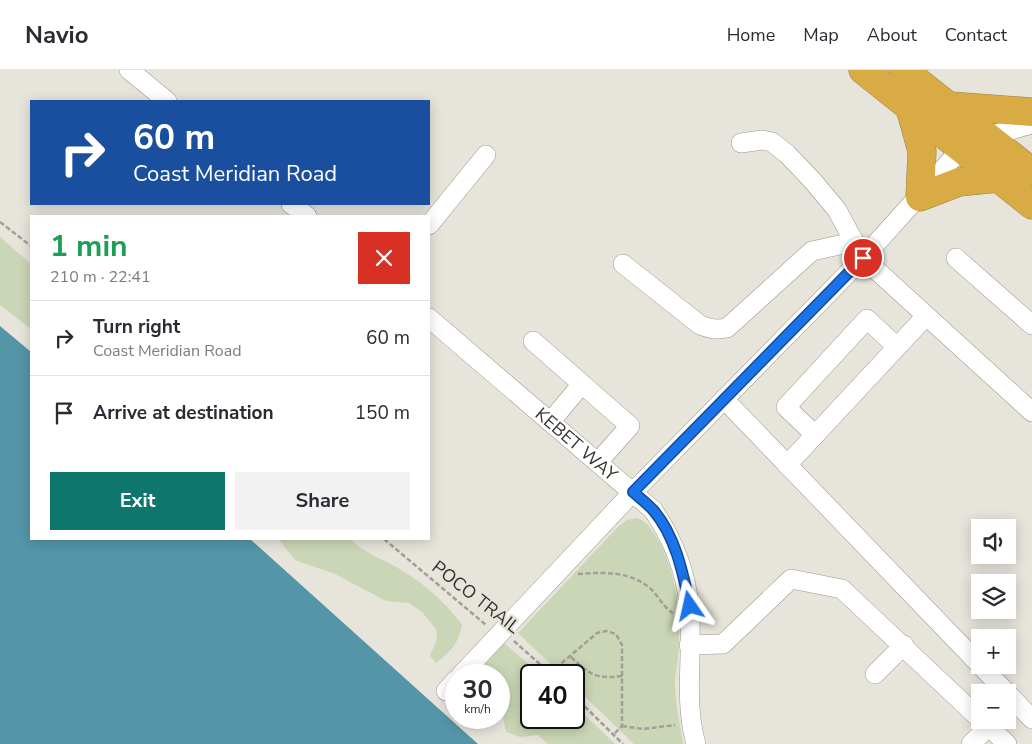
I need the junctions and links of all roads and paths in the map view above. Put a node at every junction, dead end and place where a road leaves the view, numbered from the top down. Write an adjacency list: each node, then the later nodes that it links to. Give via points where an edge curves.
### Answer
1 (129, 70): 4 (street)
2 (863, 70): 6 (highway)
3 (904, 70): 5 (highway)
4 (166, 100)
5 (951, 106): 7 (highway); 9 (highway)
6 (910, 108): 11 (highway); 15 (highway, via 922,151)
7 (1032, 112)
8 (1032, 124): 9 (street)
9 (989, 136): 11 (street); 13 (highway)
10 (741, 143): 21 (street, via 772,142 787,154 837,210)
11 (962, 148): 14 (highway); 15 (street)
12 (486, 155): 20 (street)
13 (1032, 172)
14 (999, 178): 15 (highway, via 959,182); 16 (highway)
15 (920, 197): 23 (street)
16 (1032, 204)
17 (292, 205): 18 (street)
18 (306, 215)
19 (0, 222): 22 (path)
20 (430, 224)
21 (853, 239): 23 (street); 25 (street, via 812,250 726,328 711,330 700,325)
22 (30, 245)
23 (863, 258): 26 (street); 32 (street)
24 (956, 258): 28 (street)
25 (623, 264)
26 (926, 316): 30 (street); 33 (street)
27 (430, 319): 34 (street, KEBET WAY)
28 (1032, 325)
29 (533, 341): 31 (street)
30 (897, 347): 35 (street); 35 (street, via 867,319 786,407)
31 (582, 384): 34 (street); 36 (street, via 630,426)
32 (724, 400): 37 (street); 38 (street)
33 (1032, 412)
34 (550, 422): 36 (street, KEBET WAY)
35 (815, 435): 37 (street)
36 (598, 462): 38 (street, KEBET WAY)
37 (787, 465): 51 (street)
38 (633, 492): 40 (street); 41 (street, KEBET WAY, via 653,510 667,530 684,579)
39 (385, 540): 42 (path, POCO TRAIL)
40 (563, 566): 41 (path, via 570,574 605,572 628,576 651,589 670,612); 42 (street)
41 (690, 622): 43 (street, KEBET WAY)
42 (498, 634): 46 (street); 47 (path, POCO TRAIL, via 509,637)
43 (689, 645): 44 (street, via 723,644 791,579 842,589); 56 (street, KEBET WAY)
44 (904, 645): 49 (street); 54 (street)
45 (571, 657): 48 (path); 50 (path, via 594,676); 50 (path, via 593,636 612,632 622,645)
46 (471, 664)
47 (540, 664)
48 (563, 664)
49 (874, 674)
50 (622, 676): 57 (path)
51 (998, 684)
52 (1016, 702): 55 (street)
53 (585, 707): 60 (path)
54 (971, 710)
55 (1032, 719)
56 (692, 723): 57 (path, via 643,729); 62 (street, KEBET WAY)
57 (622, 726): 60 (path)
58 (979, 729): 63 (street)
59 (991, 729): 64 (street)
60 (613, 735): 61 (path)
61 (622, 744)
62 (696, 744)
63 (971, 744)
64 (1007, 744)

